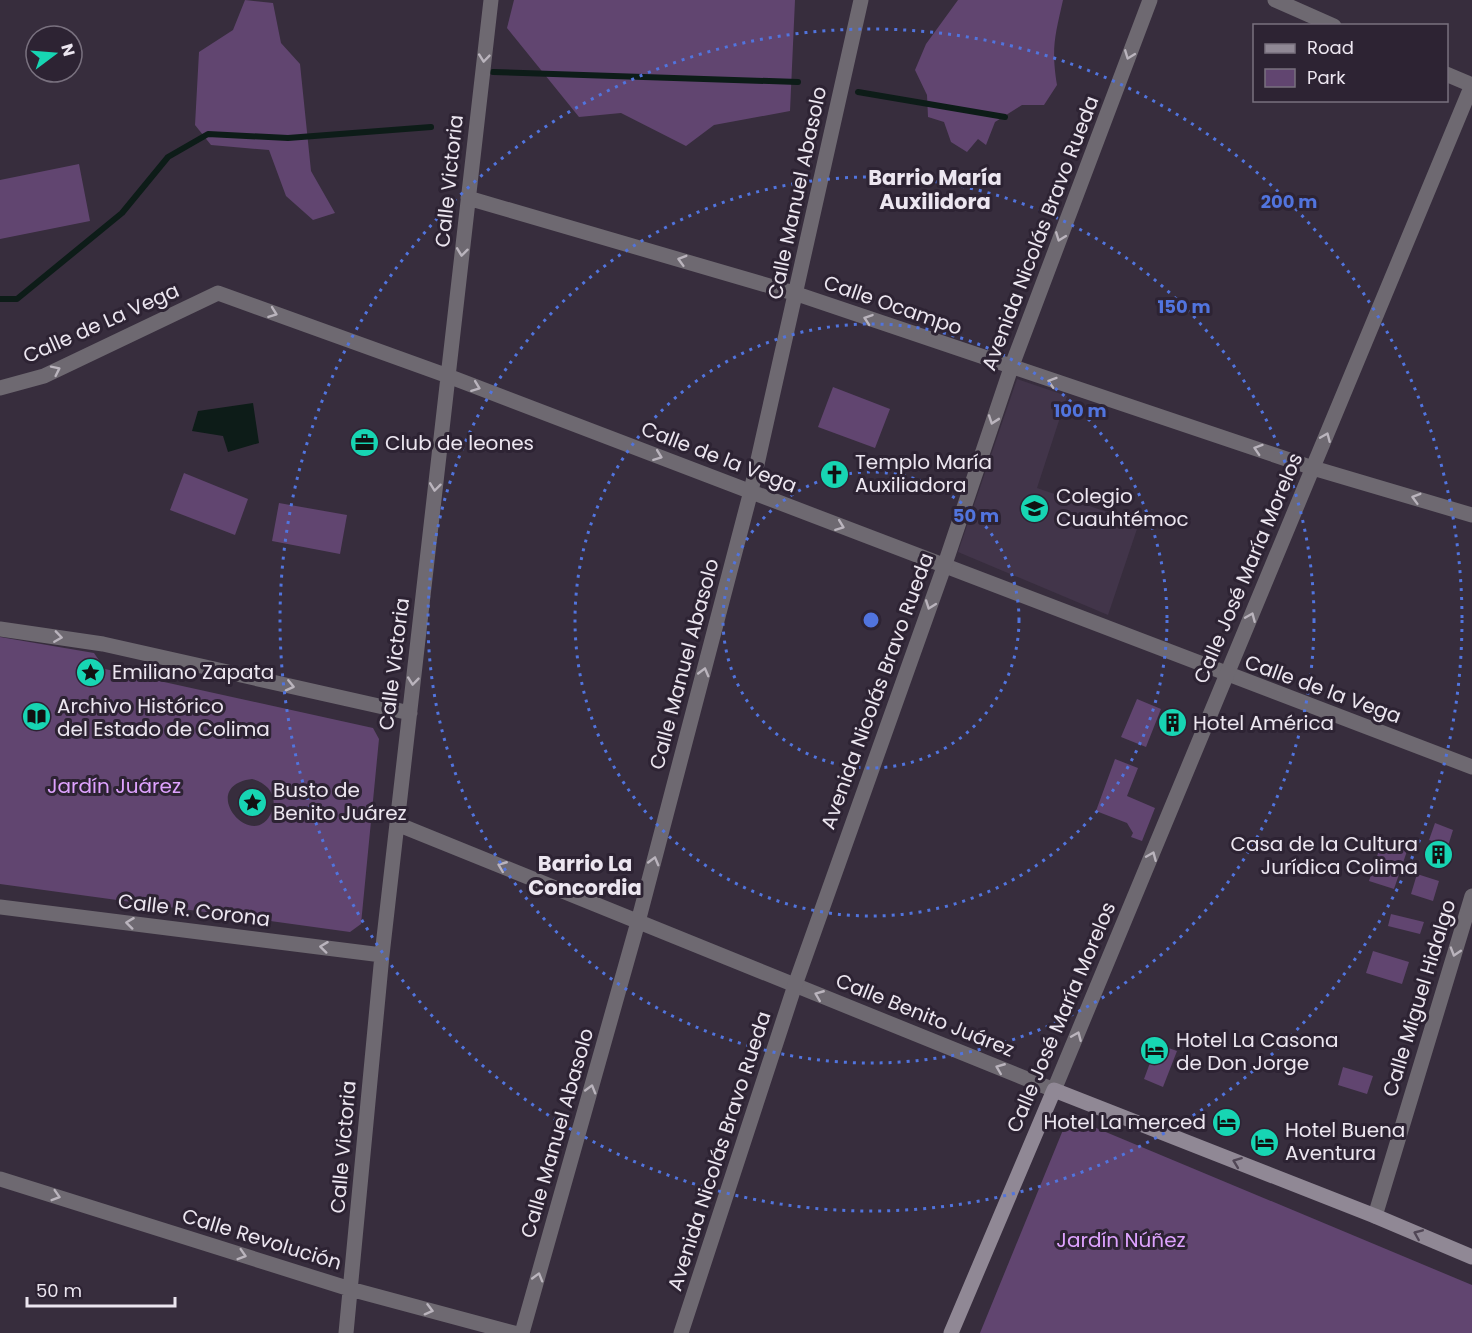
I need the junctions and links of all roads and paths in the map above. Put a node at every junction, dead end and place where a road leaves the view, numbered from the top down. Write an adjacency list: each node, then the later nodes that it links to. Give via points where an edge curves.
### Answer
1 (491, 0): 8 (street, Calle Victoria, one-way to 8)
2 (861, 0): 10 (street, Calle Manuel Abasolo)
3 (1150, 0): 11 (street, Avenida Nicolás Bravo Rueda, one-way to 11)
4 (1275, 0): 5 (street)
5 (1329, 24)
6 (1448, 75): 7 (street)
7 (1472, 85): 14 (street, Calle José María Morelos, one-way to 7)
8 (468, 198): 10 (street, Calle Ocampo, one-way to 8); 12 (street, Calle Victoria, one-way to 12)
9 (218, 293): 12 (street, Calle de la Vega, one-way to 12); 13 (street, Calle de La Vega, one-way to 9, via 44,376)
10 (797, 294): 11 (street, Calle Ocampo, one-way to 10); 15 (street, Calle Manuel Abasolo)
11 (1011, 368): 14 (street, Calle Ocampo, one-way to 11); 17 (street, Avenida Nicolás Bravo Rueda, one-way to 17)
12 (448, 376): 15 (street, Calle de la Vega, one-way to 15); 20 (street, Calle Victoria, one-way to 20)
13 (0, 388)
14 (1313, 468): 16 (street, Calle Ocampo, one-way to 14); 19 (street, Calle José María Morelos, one-way to 14)
15 (751, 492): 17 (street, Calle de la Vega, one-way to 17); 25 (street, Calle Manuel Abasolo, one-way to 15)
16 (1472, 515)
17 (944, 567): 19 (street, Calle de la Vega); 27 (street, Avenida Nicolás Bravo Rueda, one-way to 27)
18 (0, 628): 20 (street, one-way to 20, via 103,644)
19 (1226, 676): 21 (street, Calle de la Vega); 28 (street, Calle José María Morelos, one-way to 19)
20 (410, 713): 22 (street, Calle Victoria)
21 (1472, 767)
22 (397, 824): 25 (street, Calle Benito Juárez, one-way to 22); 26 (street, Calle Victoria)
23 (1472, 896): 30 (street, Calle Miguel Hidalgo, one-way to 30)
24 (0, 907): 26 (street, Calle R. Corona, one-way to 24)
25 (638, 921): 27 (street, Calle Benito Juárez); 35 (street, Calle Manuel Abasolo, one-way to 25)
26 (382, 955): 32 (street, Calle Victoria)
27 (795, 985): 28 (street, Calle Benito Juárez, one-way to 27); 36 (street, Avenida Nicolás Bravo Rueda)
28 (1054, 1090): 30 (main road, Calle Benito Juárez, one-way to 28); 37 (main road, Calle José María Morelos)
29 (0, 1179): 32 (street, Calle Revolución, one-way to 32)
30 (1375, 1216): 31 (main road, Calle Benito Juárez, one-way to 30)
31 (1472, 1257)
32 (350, 1288): 33 (street, Calle Victoria); 34 (street, Calle Revolución, one-way to 34)
33 (346, 1333)
34 (514, 1333)
35 (522, 1333)
36 (681, 1333)
37 (951, 1333)

